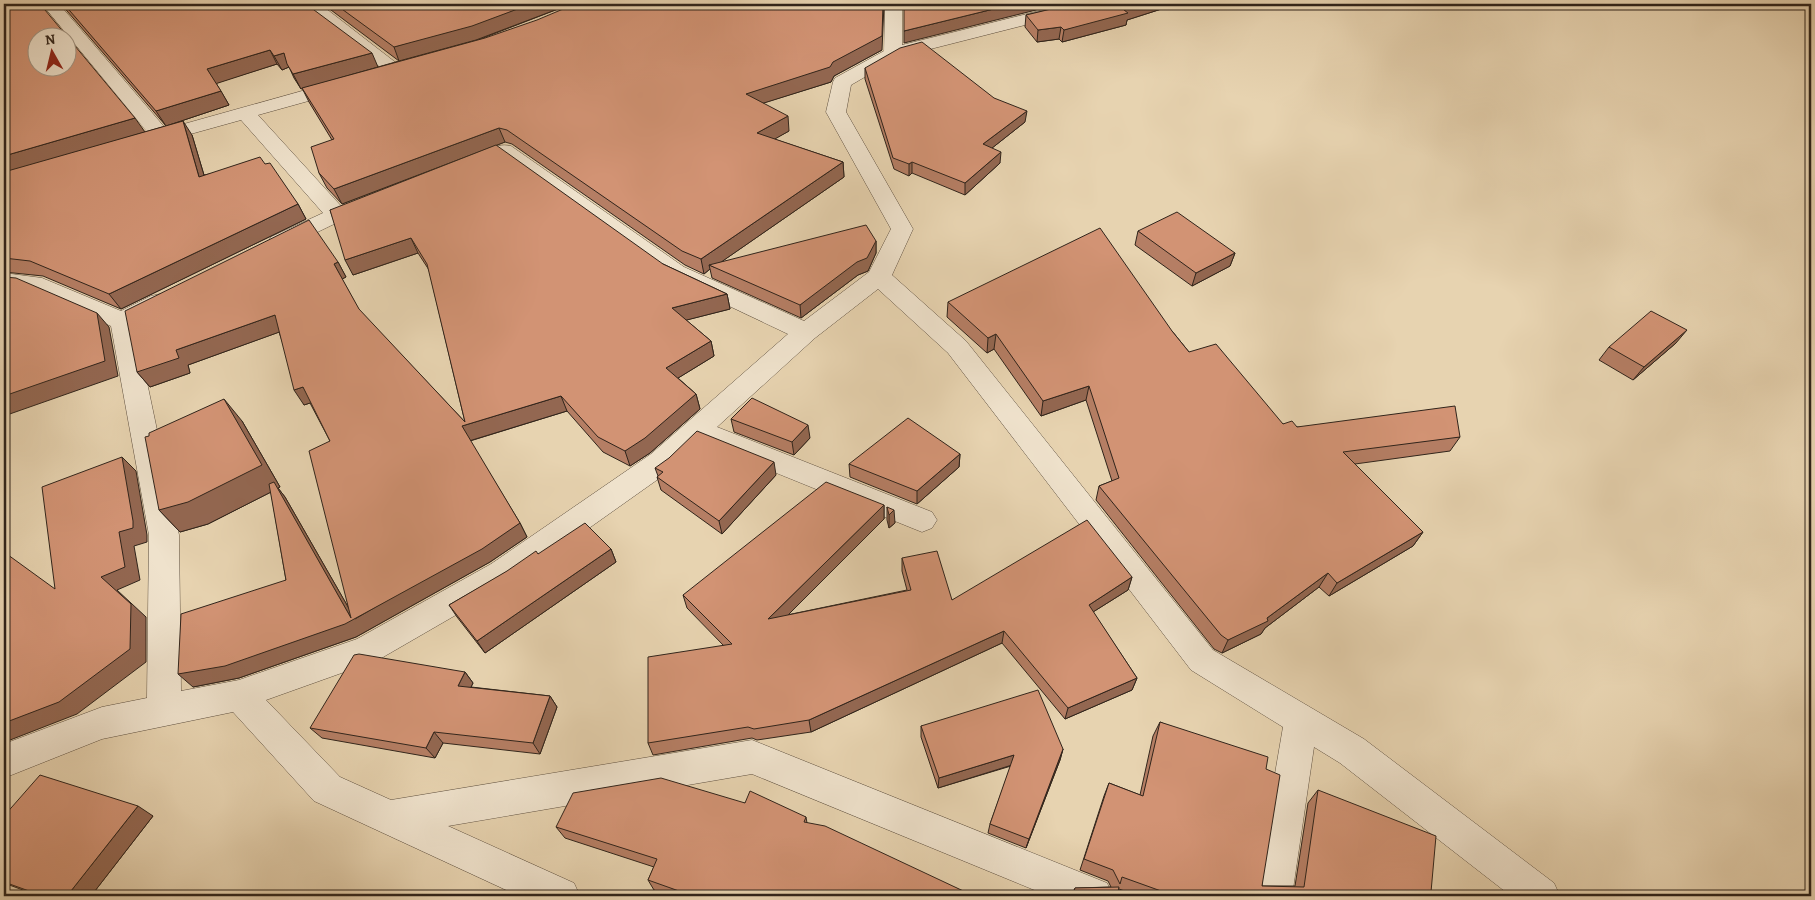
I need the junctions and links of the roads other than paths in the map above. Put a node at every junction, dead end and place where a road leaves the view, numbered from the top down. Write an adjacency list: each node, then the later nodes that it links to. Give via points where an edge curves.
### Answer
1 (50, 4): 9 (street)
2 (309, 4): 7 (street)
3 (893, 4): 5 (street)
4 (1086, 4): 5 (street)
5 (893, 53): 15 (street, via 842,82 836,112 902,229)
6 (414, 64): 7 (street)
7 (395, 69): 8 (street)
8 (244, 112): 9 (street); 13 (street)
9 (161, 136): 10 (street)
10 (133, 144)
11 (448, 172): 19 (street, via 504,150 676,272)
12 (383, 197): 13 (street)
13 (337, 215): 14 (street)
14 (263, 251)
15 (879, 277): 19 (street); 24 (street, via 957,347 1202,660)
16 (4, 281): 18 (street, via 34,283)
17 (184, 290): 18 (street)
18 (122, 321): 23 (street, via 164,535)
19 (806, 332): 20 (street)
20 (697, 430): 21 (street); 22 (street, via 661,462 502,572 401,631 368,650)
21 (922, 520)
22 (239, 695): 23 (street); 26 (street, via 327,789)
23 (164, 710): 25 (street, via 102,723)
24 (1301, 720): 29 (street); 30 (street, via 1352,751)
25 (8, 756)
26 (389, 818): 27 (street); 28 (street, via 752,757)
27 (561, 896)
28 (1094, 896)
29 (1273, 896)
30 (1541, 896)

